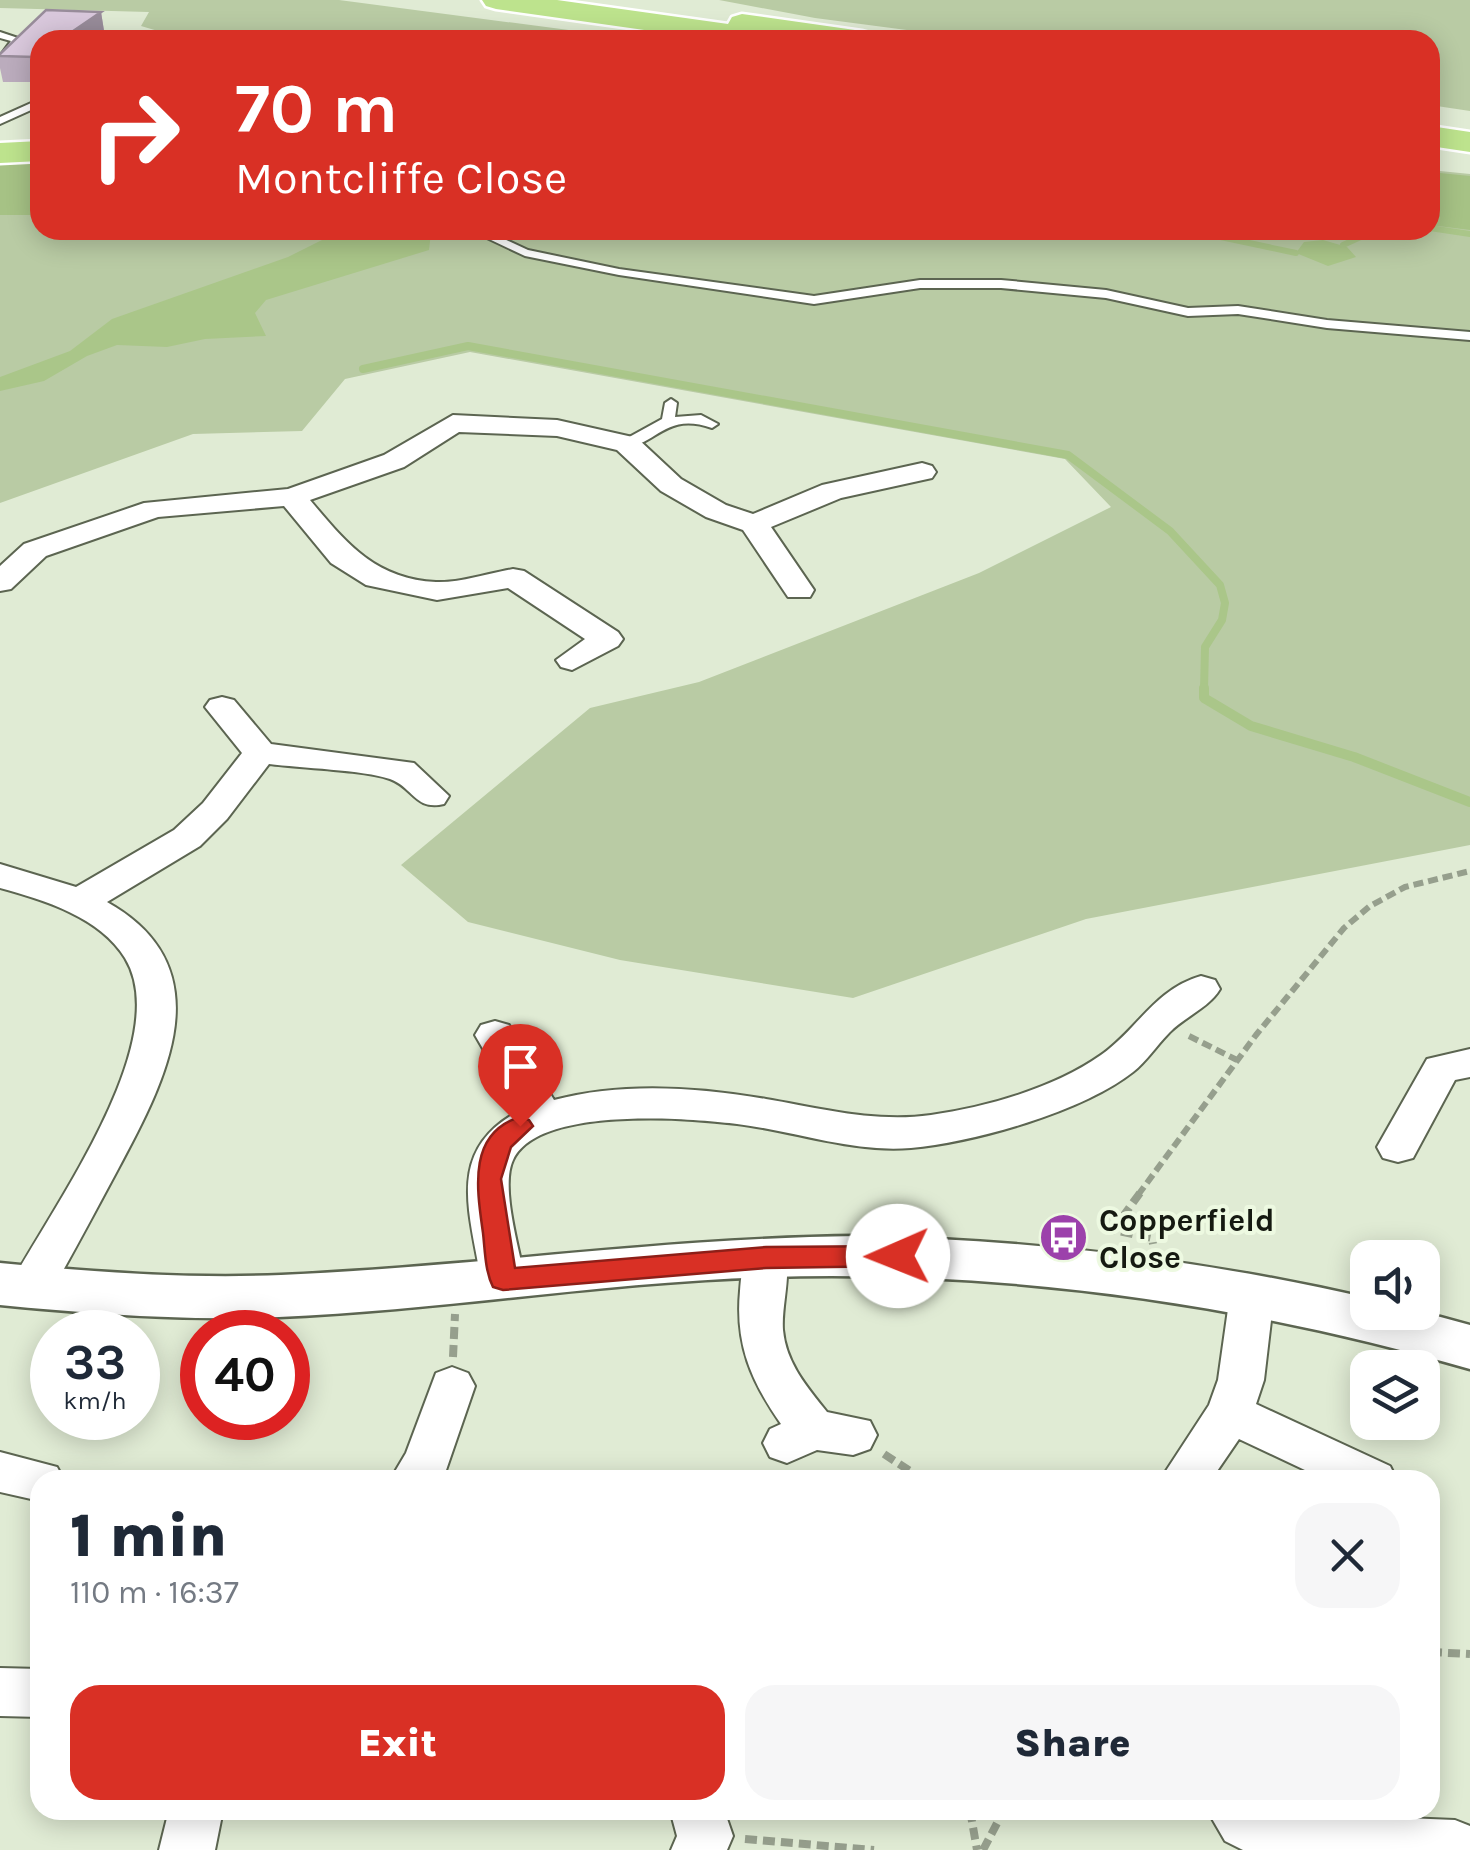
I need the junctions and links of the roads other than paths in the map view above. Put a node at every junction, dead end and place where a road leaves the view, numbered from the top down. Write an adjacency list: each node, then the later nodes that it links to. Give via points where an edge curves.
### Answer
1 (496, 0): 3 (highway)
2 (586, 0): 4 (highway)
3 (707, 30)
4 (793, 30)
5 (0, 35): 6 (lane, via 16,39)
6 (0, 61)
7 (30, 107): 8 (lane)
8 (0, 121)
9 (1440, 123): 10 (highway)
10 (1470, 127)
11 (0, 136): 12 (highway)
12 (30, 136)
13 (1440, 138): 14 (highway)
14 (1470, 142)
15 (30, 152): 16 (highway)
16 (0, 154)
17 (1440, 161): 18 (highway)
18 (1470, 164)
19 (497, 240): 20 (lane, via 525,253 619,272 814,300 920,284 1002,284 1106,294 1188,312 1238,310)
20 (1470, 336)
21 (671, 403): 22 (lane)
22 (668, 421): 23 (lane); 24 (lane)
23 (712, 424)
24 (626, 444): 26 (street, via 557,428 452,423 394,461); 27 (street, via 671,486)
25 (922, 472): 27 (street, via 832,491)
26 (292, 497): 28 (street, via 154,509 35,550); 30 (street, via 342,557 377,578 437,591 513,578 607,639)
27 (754, 524): 29 (street)
28 (0, 582)
29 (799, 590)
30 (572, 660)
31 (222, 707): 32 (street)
32 (260, 753): 33 (street, via 402,770); 35 (street, via 187,838)
33 (432, 796)
34 (0, 876): 35 (street)
35 (79, 902): 43 (street, via 138,948 159,1010 155,1051 138,1094)
36 (1201, 988): 39 (street, via 1157,1020 1133,1051 1090,1080 930,1131 883,1134 692,1104)
37 (495, 1036): 39 (street)
38 (1470, 1063): 40 (street, via 1441,1070)
39 (543, 1116): 42 (street, via 502,1141 493,1155)
40 (1398, 1147)
41 (766, 1257): 42 (street); 44 (street, via 931,1256 1153,1277); 48 (street, via 761,1344 776,1381)
42 (480, 1281): 43 (street, via 259,1296)
43 (16, 1285)
44 (1252, 1294): 45 (street); 47 (street)
45 (1470, 1347)
46 (452, 1386): 49 (street)
47 (1230, 1413): 50 (street); 51 (street)
48 (818, 1436)
49 (421, 1470)
50 (1191, 1470)
51 (1352, 1470)
52 (0, 1472): 53 (street)
53 (30, 1480)
54 (0, 1692): 55 (street)
55 (30, 1693)
56 (194, 1820): 59 (street)
57 (1242, 1820): 58 (street, via 1285,1842)
58 (1455, 1847)
59 (186, 1850)

